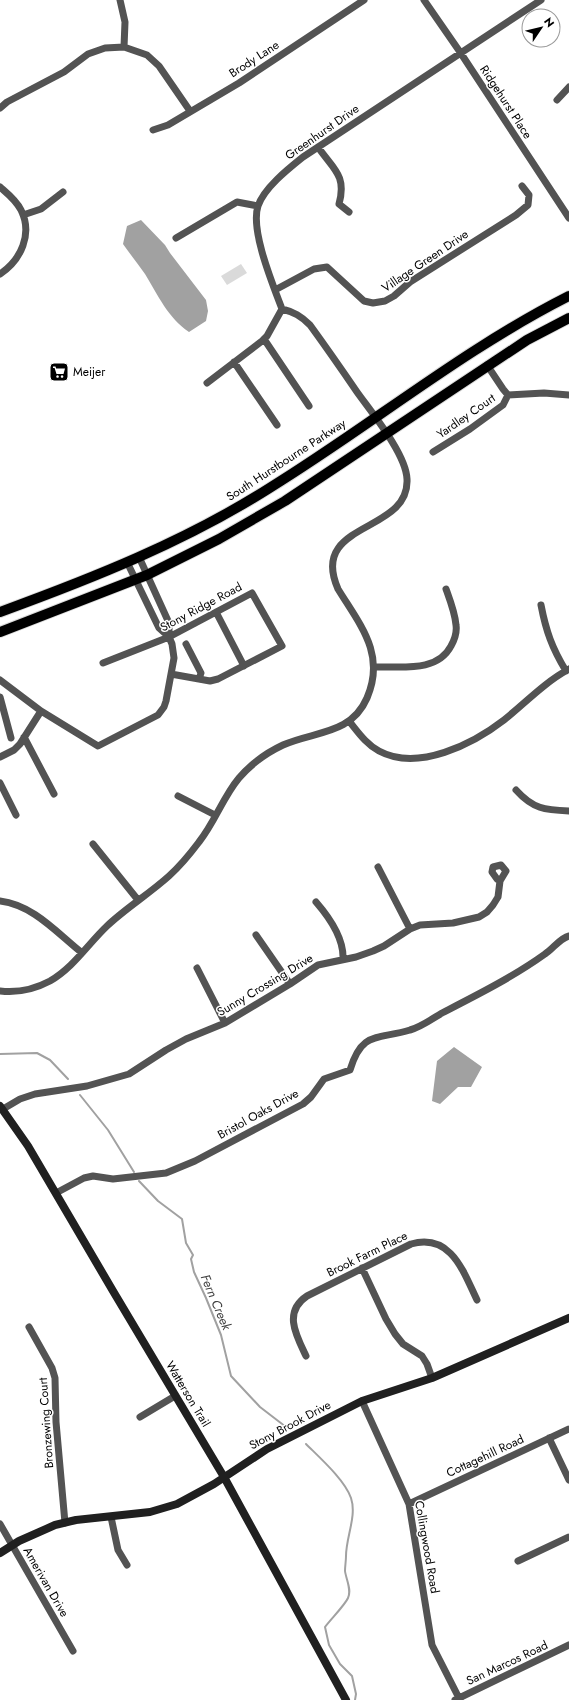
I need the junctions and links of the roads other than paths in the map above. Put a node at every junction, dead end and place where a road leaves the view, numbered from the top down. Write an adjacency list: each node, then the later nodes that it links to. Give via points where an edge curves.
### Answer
1 (120, 0): 5 (street, via 125,22)
2 (364, 0): 10 (street, Brody Lane, via 238,83)
3 (424, 0): 6 (street, Ridgehurst Place)
4 (541, 0): 6 (street, Greenhurst Drive)
5 (124, 47): 9 (street, via 105,48 88,54 64,72); 10 (street, via 147,55 159,66)
6 (460, 52): 12 (street, Greenhurst Drive); 19 (street, Ridgehurst Place)
7 (569, 87): 8 (street)
8 (557, 100)
9 (0, 108)
10 (190, 111): 11 (street, Brody Lane, via 168,125)
11 (153, 130)
12 (318, 147): 16 (street, Greenhurst Drive, via 284,173 264,195); 17 (street, via 341,180 338,204)
13 (522, 186): 22 (street, Village Green Drive, via 529,195 528,205 410,282 389,300 379,303 364,301 327,267 314,269)
14 (0, 187): 18 (street, via 11,196)
15 (63, 192): 18 (street, via 41,209)
16 (258, 206): 20 (street, via 236,202); 22 (street, Greenhurst Drive, via 257,230 265,264)
17 (349, 212)
18 (22, 215): 21 (street, via 25,225 24,245 15,262)
19 (568, 216)
20 (176, 238)
21 (0, 274)
22 (275, 290): 24 (street, Greenhurst Drive)
23 (569, 296): 33 (main road, South Hurstbourne Parkway, via 472,351)
24 (282, 309): 26 (street); 33 (street, via 304,318 310,325)
25 (569, 318): 28 (main road, via 527,340)
26 (264, 339): 27 (street); 32 (street)
27 (234, 362): 29 (street); 34 (street)
28 (488, 365): 30 (street, Yardley Court); 35 (main road)
29 (206, 383)
30 (508, 395): 31 (street, Yardley Court); 36 (street, Yardley Court, via 503,405)
31 (569, 395)
32 (309, 406)
33 (375, 418): 35 (street); 37 (main road, South Hurstbourne Parkway, via 229,513)
34 (277, 424)
35 (386, 434): 39 (main road, via 219,540); 50 (street, via 403,462 407,479 406,490 391,512 345,540 335,553 332,564 338,589 369,641)
36 (433, 452)
37 (139, 557): 38 (main road, South Hurstbourne Parkway); 39 (street)
38 (128, 562): 40 (street); 43 (main road, South Hurstbourne Parkway, via 84,582)
39 (147, 575): 40 (main road); 46 (street, via 169,623)
40 (136, 580): 45 (main road); 46 (street, via 159,628)
41 (446, 589): 50 (street, via 455,618 456,631 447,653 439,660 425,665)
42 (541, 605): 51 (street, via 548,636 556,654)
43 (0, 612)
44 (216, 612): 46 (street, Stony Ridge Road); 49 (street); 49 (street, Stony Ridge Road, via 252,593 282,646)
45 (0, 632)
46 (169, 637): 48 (street, Stony Ridge Road); 52 (street, via 174,658)
47 (186, 644): 53 (street, via 201,673)
48 (103, 663)
49 (244, 666): 53 (street, Stony Ridge Road, via 218,679)
50 (375, 667): 57 (street, via 374,680 366,700)
51 (568, 670): 57 (street, via 484,733 441,753 417,757 388,754 364,739)
52 (171, 674): 53 (street, Stony Ridge Road); 56 (street, via 162,712 98,746)
53 (199, 679)
54 (0, 680): 56 (street)
55 (0, 697): 59 (street)
56 (41, 711): 58 (street)
57 (350, 721): 67 (street, via 326,733 301,738 284,745 257,761 236,783)
58 (24, 737): 60 (street, via 14,750); 63 (street)
59 (10, 738)
60 (0, 757)
61 (0, 783): 66 (street)
62 (516, 790): 65 (street, via 530,804 540,808)
63 (54, 794)
64 (178, 796): 67 (street)
65 (569, 811)
66 (16, 815)
67 (215, 815): 71 (street, via 200,841 174,871)
68 (93, 844): 71 (street)
69 (378, 867): 74 (street)
70 (500, 881): 74 (street, Sunny Crossing Drive, via 496,901 479,917 465,922 429,924)
71 (138, 900): 77 (street)
72 (0, 901): 77 (street, via 20,905 36,915)
73 (316, 902): 78 (street, via 332,923)
74 (410, 929): 78 (street, Sunny Crossing Drive, via 373,952)
75 (256, 935): 80 (street)
76 (569, 936): 84 (street, Bristol Oaks Drive, via 535,961 411,1030 369,1039 356,1052 350,1070 324,1079 303,1104 195,1161 166,1173 113,1179 93,1176 84,1178)
77 (81, 952): 81 (street, via 56,978 43,985 25,990)
78 (343, 959): 80 (street, Sunny Crossing Drive, via 318,965)
79 (197, 968): 82 (street)
80 (290, 984): 82 (street, Sunny Crossing Drive)
81 (0, 991)
82 (226, 1023): 83 (street, Sunny Crossing Drive, via 186,1039 129,1074 87,1086 35,1094)
83 (1, 1108): 84 (main road, Watterson Trail, via 28,1146)
84 (56, 1194): 91 (main road, Watterson Trail)
85 (362, 1268): 86 (street, Brook Farm Place, via 411,1244 428,1241 439,1244 459,1263); 89 (street, Brook Farm Place, via 307,1296 294,1309 295,1332); 90 (street, via 395,1334 403,1344 422,1356)
86 (478, 1300)
87 (569, 1318): 90 (main road, Stony Brook Drive)
88 (29, 1327): 100 (street, Bronzewing Court, via 55,1378 56,1422)
89 (306, 1356)
90 (432, 1378): 92 (main road, Stony Brook Drive)
91 (175, 1396): 93 (street); 96 (main road, Watterson Trail)
92 (362, 1401): 96 (main road, Stony Brook Drive, via 267,1449); 98 (street, Collingwood Road)
93 (140, 1417)
94 (569, 1429): 95 (street, Cottagehill Road)
95 (549, 1438): 97 (street); 98 (street, Cottagehill Road)
96 (224, 1477): 99 (main road, Stony Brook Drive, via 177,1504 161,1510); 110 (main road, Watterson Trail)
97 (569, 1480)
98 (409, 1504): 109 (street, Collingwood Road, via 432,1645)
99 (111, 1517): 100 (main road, Stony Brook Drive); 106 (street, via 118,1550)
100 (65, 1523): 103 (main road, Stony Brook Drive, via 40,1530)
101 (0, 1524): 103 (street, Amerivan Drive)
102 (569, 1537): 105 (street)
103 (12, 1546): 104 (main road, Stony Brook Drive); 108 (street, Amerivan Drive)
104 (0, 1553)
105 (518, 1561)
106 (127, 1565)
107 (569, 1645): 109 (street, San Marcos Road)
108 (73, 1651)
109 (458, 1699)
110 (346, 1700)

